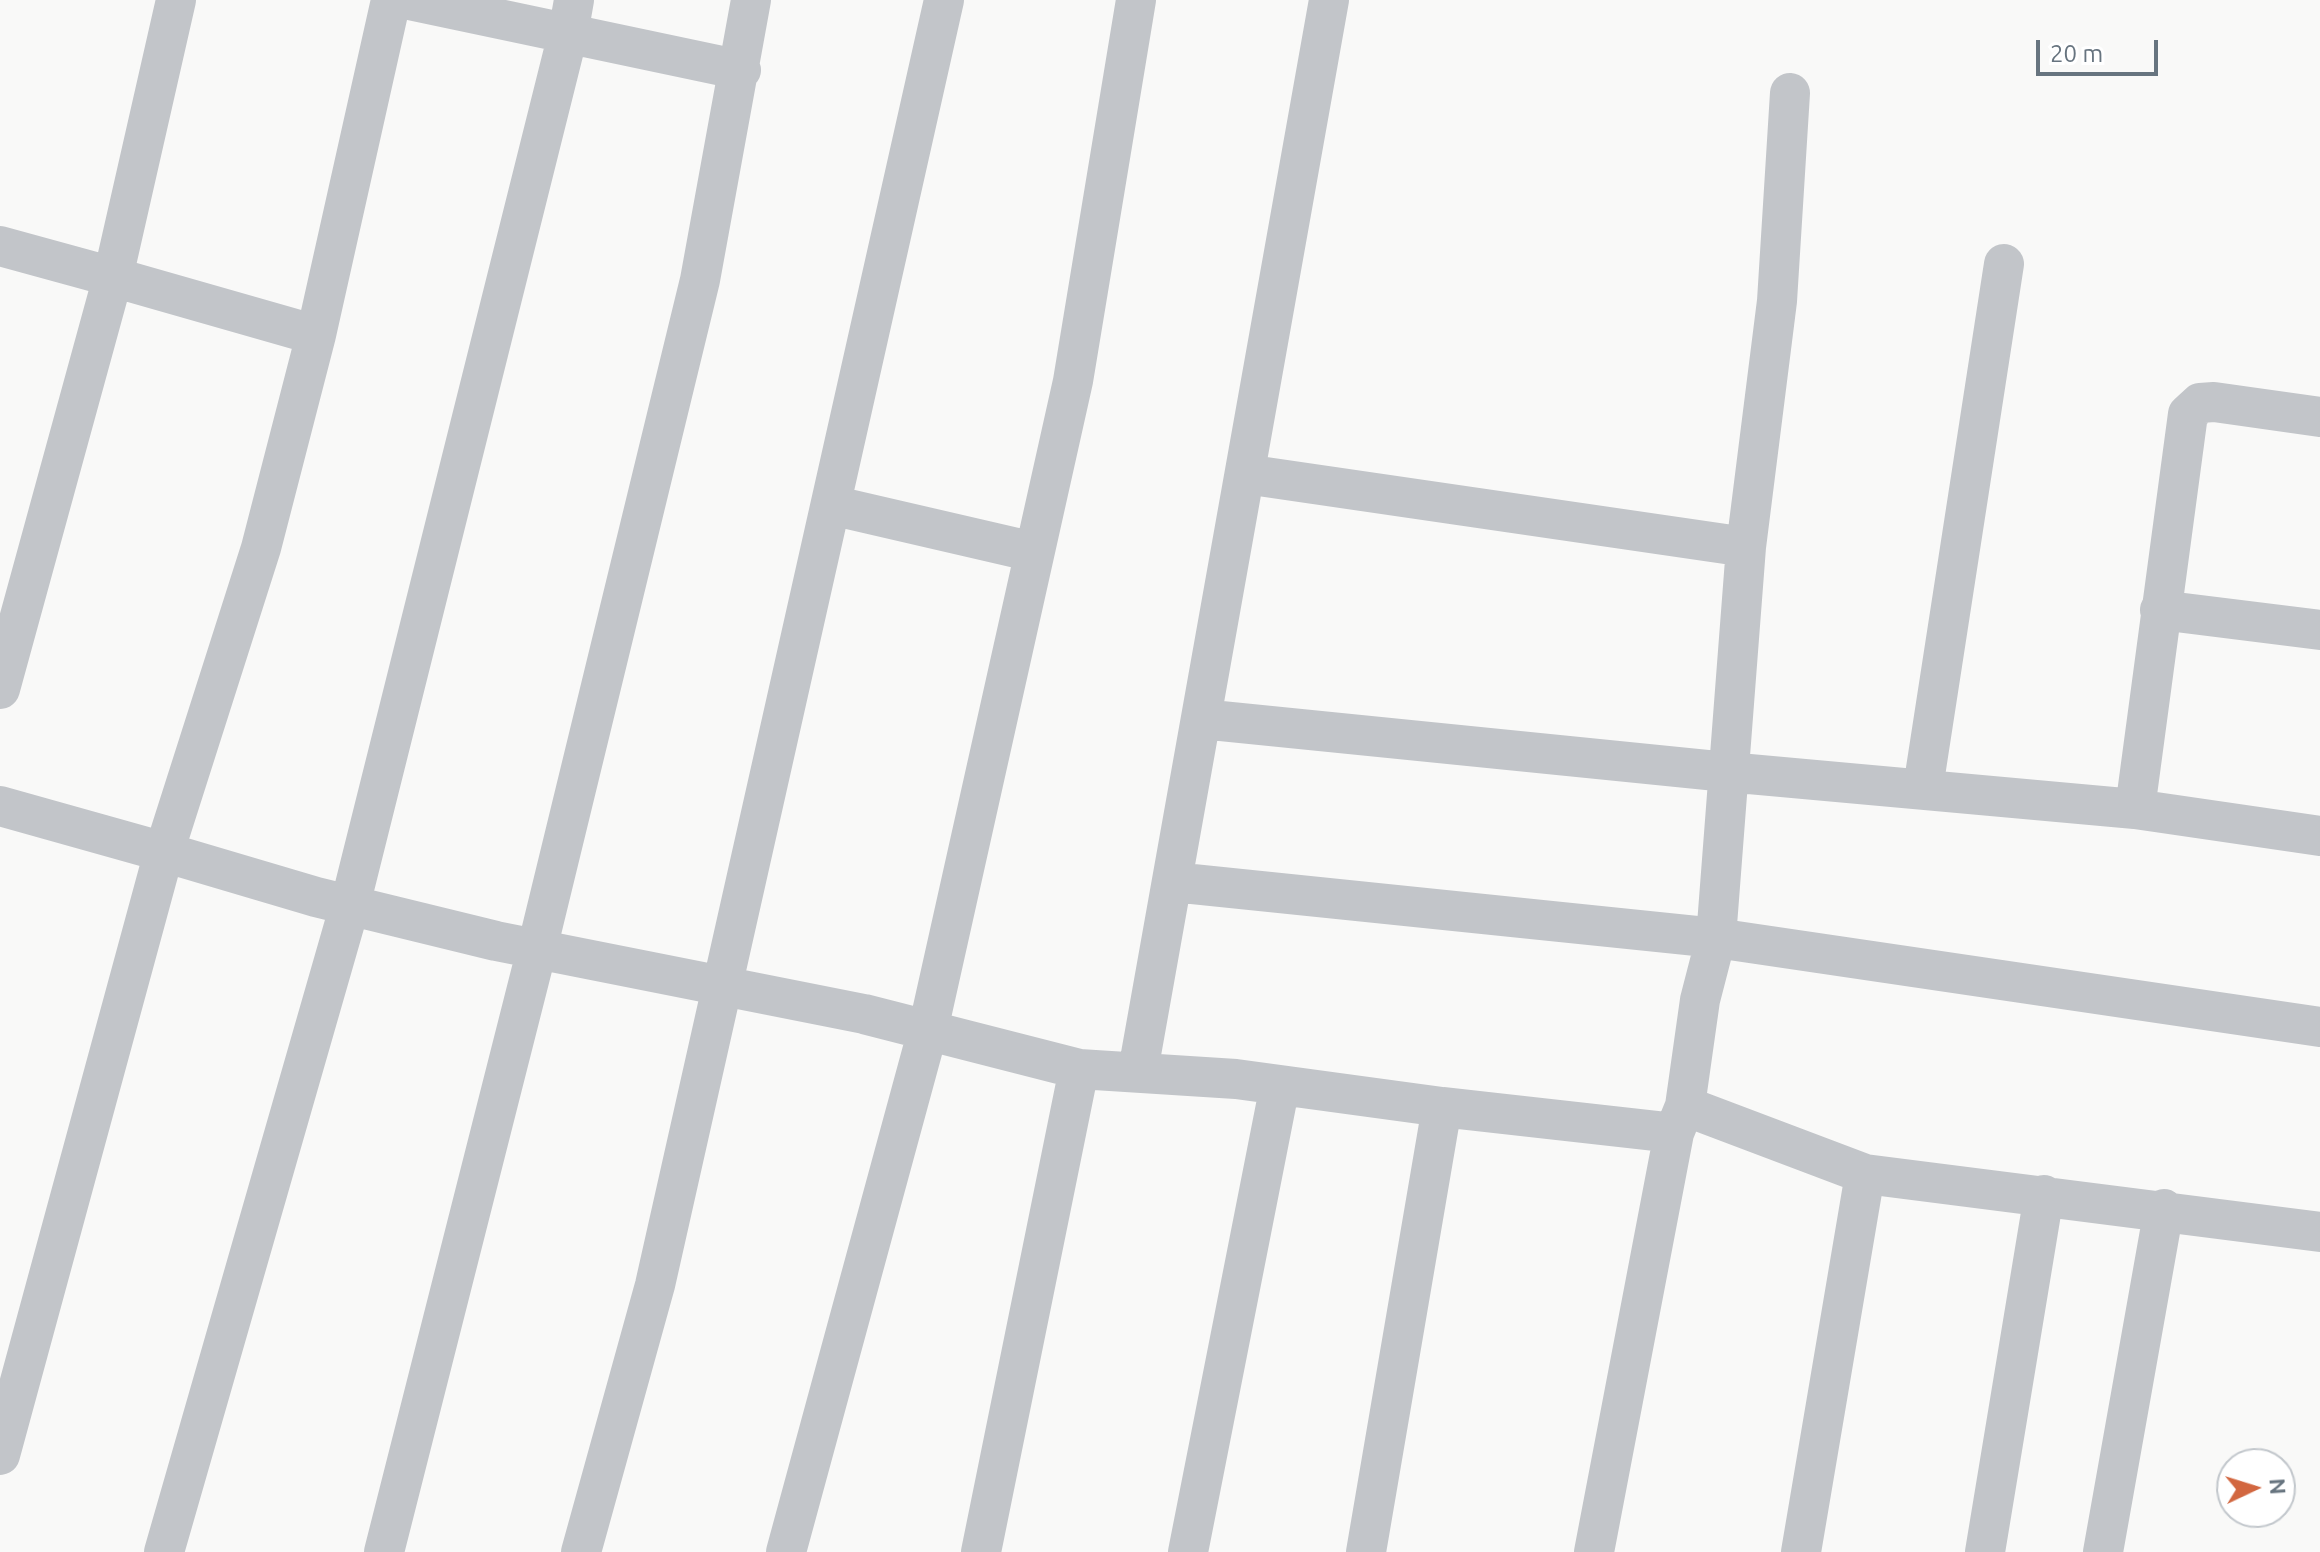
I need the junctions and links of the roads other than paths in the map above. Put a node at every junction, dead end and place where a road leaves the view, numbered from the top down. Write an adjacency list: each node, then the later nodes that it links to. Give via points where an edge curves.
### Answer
1 (176, 0): 13 (street)
2 (391, 0): 14 (street)
3 (409, 0): 8 (street)
4 (751, 0): 9 (street)
5 (944, 0): 17 (street)
6 (1136, 0): 19 (street, via 1088,297)
7 (1329, 0): 16 (street)
8 (571, 17): 9 (street); 31 (street)
9 (741, 70): 33 (street, via 700,280)
10 (1790, 93): 18 (street, via 1777,301)
11 (0, 246): 13 (street)
12 (2004, 264): 25 (street)
13 (113, 277): 14 (street); 22 (street)
14 (316, 335): 29 (street, via 261,548)
15 (2320, 417): 20 (street, via 2214,402 2200,403 2188,414)
16 (1245, 474): 18 (street); 23 (street)
17 (831, 505): 19 (street); 34 (street)
18 (1746, 547): 24 (street)
19 (1034, 552): 36 (street)
20 (2160, 610): 21 (street); 27 (street)
21 (2320, 630)
22 (0, 689)
23 (1201, 719): 24 (street); 30 (street)
24 (1727, 772): 25 (street); 32 (street)
25 (1923, 788): 27 (street)
26 (0, 806): 29 (street)
27 (2135, 809): 28 (street)
28 (2320, 836)
29 (164, 852): 31 (street); 46 (street)
30 (1173, 882): 32 (street); 38 (street)
31 (350, 905): 33 (street); 47 (street)
32 (1716, 938): 35 (street); 41 (street)
33 (537, 949): 34 (street); 48 (street)
34 (724, 985): 36 (street); 49 (street, via 655,1285)
35 (2320, 1027)
36 (928, 1030): 37 (street); 50 (street)
37 (1079, 1069): 38 (street); 51 (street)
38 (1138, 1071): 39 (street)
39 (1280, 1085): 40 (street); 52 (street)
40 (1442, 1107): 41 (street); 53 (street)
41 (1680, 1120): 42 (street); 54 (street)
42 (1865, 1174): 43 (street); 55 (street)
43 (2044, 1195): 44 (street); 56 (street)
44 (2164, 1209): 45 (street); 57 (street)
45 (2320, 1232)
46 (0, 1455)
47 (164, 1552)
48 (384, 1552)
49 (581, 1552)
50 (786, 1552)
51 (981, 1552)
52 (1188, 1552)
53 (1366, 1552)
54 (1594, 1552)
55 (1801, 1552)
56 (1985, 1552)
57 (2103, 1552)

